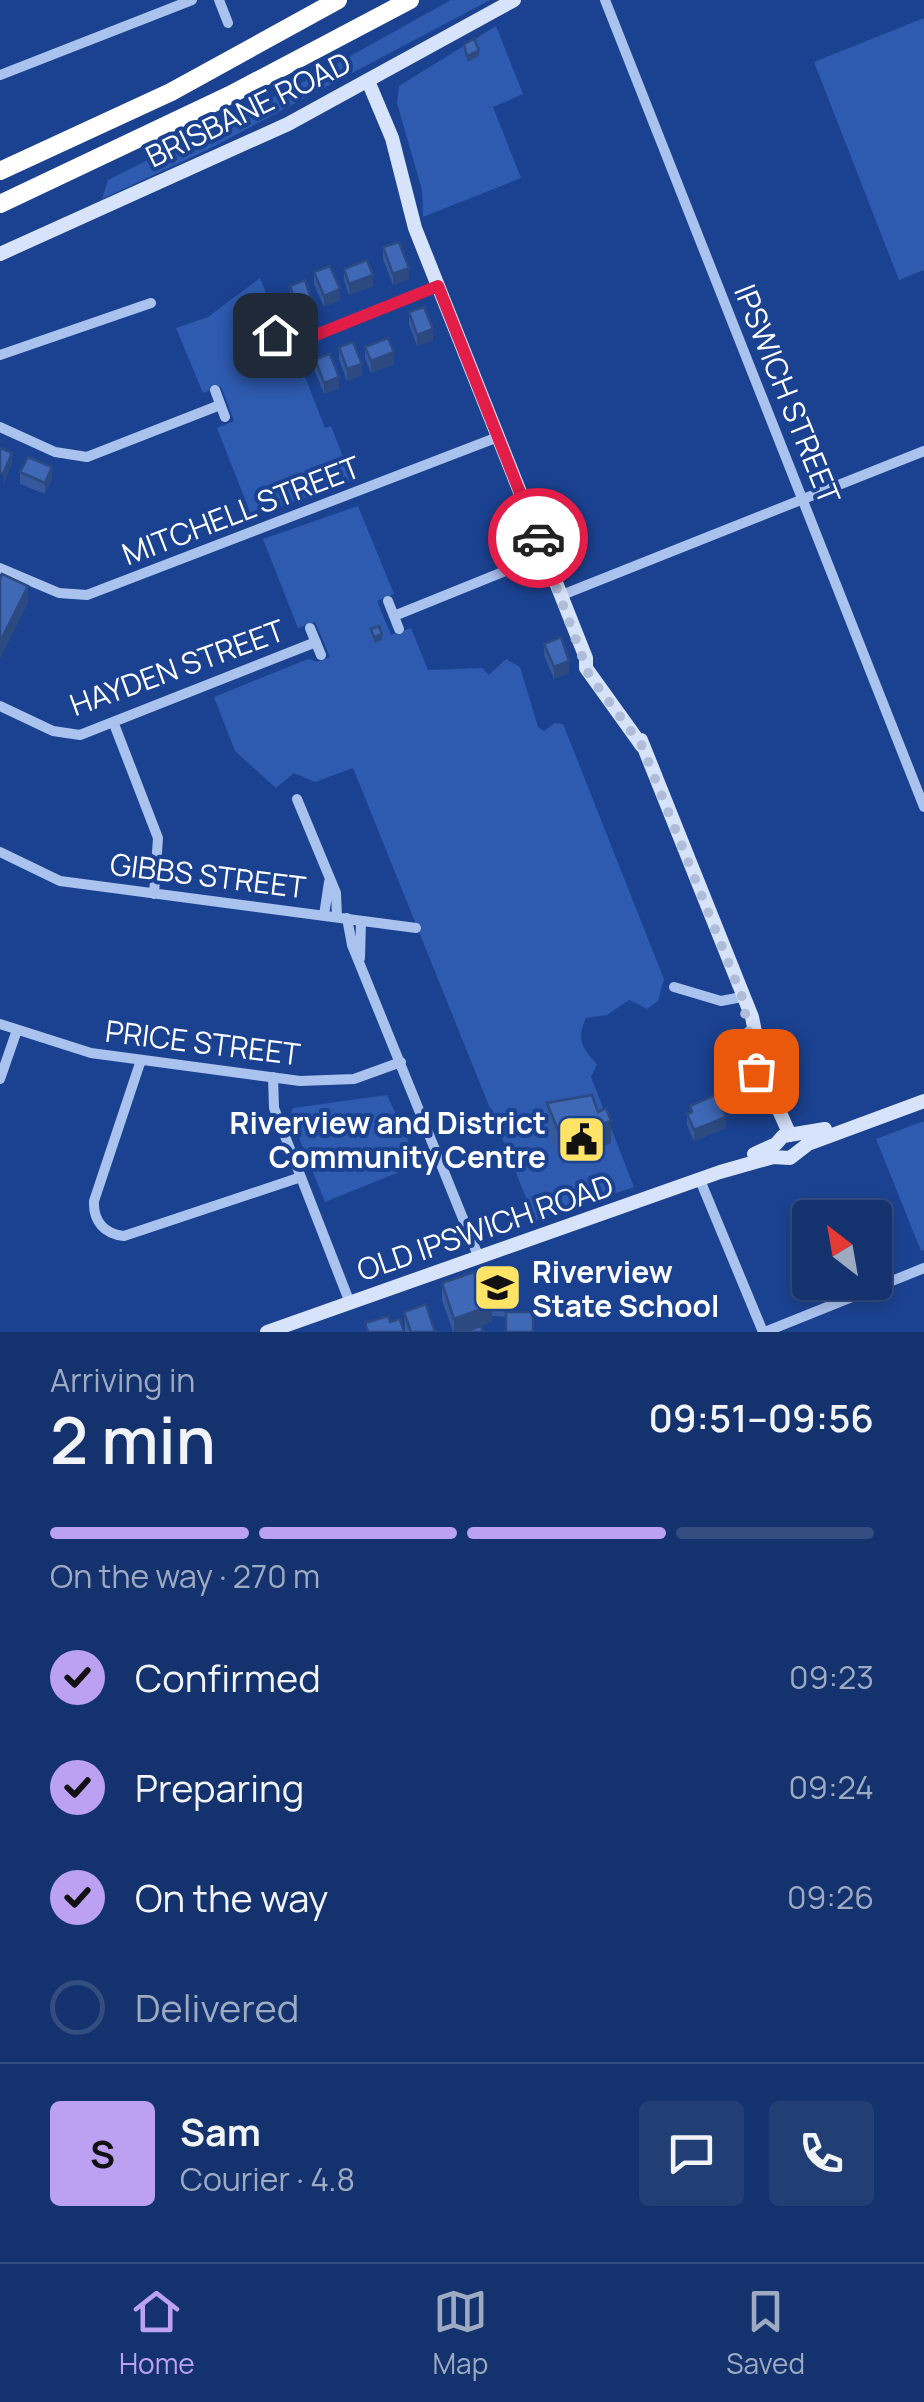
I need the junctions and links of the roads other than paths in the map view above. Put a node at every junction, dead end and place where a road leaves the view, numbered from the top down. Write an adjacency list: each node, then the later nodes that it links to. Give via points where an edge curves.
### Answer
1 (192, 0): 8 (street)
2 (218, 0): 7 (street)
3 (338, 0): 10 (highway, via 171,92)
4 (410, 0): 11 (highway)
5 (514, 0): 9 (street, BRISBANE ROAD)
6 (606, 0): 25 (street, IPSWICH STREET)
7 (228, 23)
8 (0, 76)
9 (368, 81): 12 (street, BRISBANE ROAD, via 234,150); 13 (street)
10 (0, 171)
11 (0, 204)
12 (0, 254)
13 (438, 286): 16 (street); 23 (street)
14 (151, 303): 17 (street)
15 (275, 335): 16 (street)
16 (281, 349): 18 (street)
17 (0, 355)
18 (286, 362)
19 (214, 390): 20 (street)
20 (220, 404): 21 (street); 22 (street, via 87,456 56,452)
21 (226, 417)
22 (0, 426)
23 (498, 437): 26 (street); 27 (street, MITCHELL STREET, via 87,595 58,593)
24 (924, 452): 25 (street)
25 (803, 500): 28 (street); 38 (street, IPSWICH STREET)
26 (545, 555): 28 (street); 30 (street)
27 (0, 568)
28 (562, 596): 46 (street, via 586,658 636,725)
29 (388, 602): 30 (street)
30 (394, 616): 32 (street)
31 (310, 628): 33 (street, HAYDEN STREET)
32 (399, 629)
33 (316, 642): 34 (street, HAYDEN STREET); 36 (street, HAYDEN STREET)
34 (321, 655)
35 (0, 706): 36 (street, HAYDEN STREET, via 70,735)
36 (114, 724): 40 (street, via 158,838)
37 (296, 799): 41 (street)
38 (924, 807)
39 (0, 852): 40 (street, GIBBS STREET, via 60,881)
40 (154, 894): 41 (street, GIBBS STREET)
41 (336, 917): 42 (street, GIBBS STREET); 44 (street)
42 (361, 921): 43 (street, GIBBS STREET); 44 (street)
43 (416, 928)
44 (360, 958): 50 (street)
45 (674, 988): 46 (street, via 720,1001)
46 (742, 997): 54 (street)
47 (0, 1024): 48 (street, PRICE STREET)
48 (17, 1030): 49 (street, PRICE STREET, via 91,1053); 52 (street)
49 (142, 1060): 51 (street, PRICE STREET); 55 (street, via 94,1201 96,1219 106,1230 124,1236)
50 (401, 1062): 51 (street, PRICE STREET, via 328,1083); 57 (street)
51 (272, 1077): 55 (street, via 274,1108)
52 (0, 1079)
53 (924, 1101): 54 (street, OLD IPSWICH ROAD)
54 (786, 1144): 56 (street, OLD IPSWICH ROAD)
55 (301, 1177): 59 (street)
56 (700, 1180): 57 (street, OLD IPSWICH ROAD); 61 (street)
57 (478, 1258): 59 (street, OLD IPSWICH ROAD)
58 (924, 1268): 61 (street)
59 (350, 1303): 60 (street, OLD IPSWICH ROAD)
60 (267, 1332)
61 (764, 1332)

